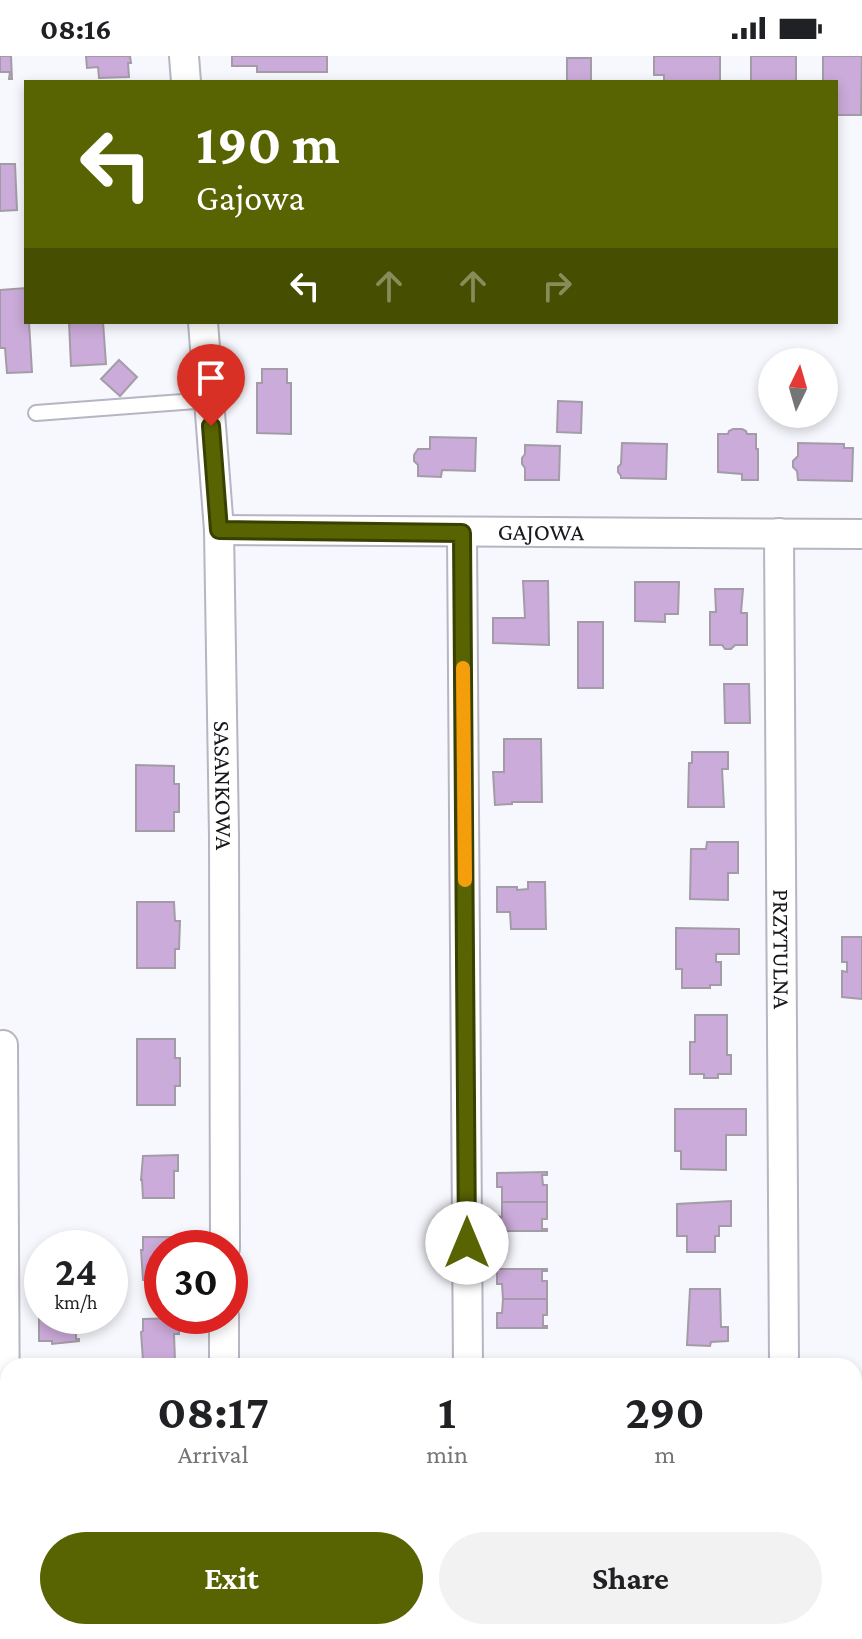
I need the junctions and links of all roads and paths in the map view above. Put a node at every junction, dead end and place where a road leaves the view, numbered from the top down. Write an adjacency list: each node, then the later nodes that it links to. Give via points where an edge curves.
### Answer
1 (184, 56): 2 (street)
2 (186, 80)
3 (203, 324): 4 (street, SASANKOWA)
4 (209, 400): 5 (lane); 6 (street, SASANKOWA)
5 (36, 413)
6 (219, 530): 7 (street, GAJOWA); 11 (street, SASANKOWA)
7 (462, 533): 8 (street, GAJOWA); 15 (street)
8 (779, 533): 9 (street, GAJOWA); 16 (street, PRZYTULNA)
9 (862, 534)
10 (3, 1045): 13 (street)
11 (225, 1230)
12 (224, 1334): 14 (street)
13 (5, 1358)
14 (224, 1358)
15 (468, 1358)
16 (784, 1358)

